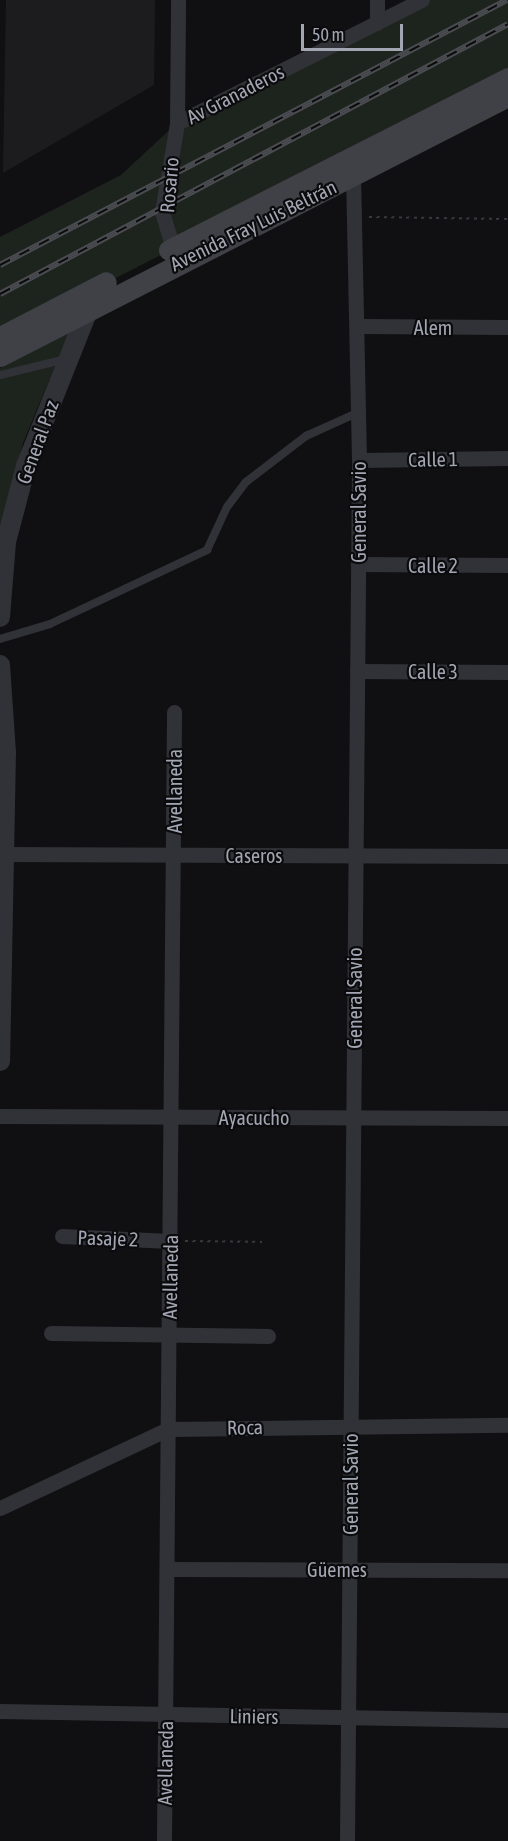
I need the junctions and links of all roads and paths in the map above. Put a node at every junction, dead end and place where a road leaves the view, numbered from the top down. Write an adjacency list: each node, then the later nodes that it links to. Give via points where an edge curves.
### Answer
1 (178, 0): 7 (street, Rosario)
2 (377, 0): 4 (street)
3 (422, 0): 4 (street, Av Granaderos)
4 (377, 22): 7 (street, Av Granaderos)
5 (508, 78): 8 (main road, Avenida Fray Luis Beltrán)
6 (508, 96): 8 (main road, Avenida Fray Luis Beltrán)
7 (177, 123): 11 (street, Rosario, via 162,212)
8 (354, 166): 9 (street, General Savio); 11 (main road, Avenida Fray Luis Beltrán)
9 (357, 217): 10 (path); 13 (street, General Savio)
10 (508, 219)
11 (175, 255): 12 (main road, Avenida Fray Luis Beltrán); 15 (main road, Avenida Fray Luis Beltrán)
12 (89, 308): 16 (main road, Avenida Fray Luis Beltrán); 17 (street, General Paz)
13 (358, 326): 14 (street, Alem); 19 (street, General Savio)
14 (508, 327)
15 (0, 337)
16 (0, 356)
17 (70, 358): 18 (lane); 24 (street, General Paz, via 26,466 6,542)
18 (0, 375)
19 (359, 412): 21 (street, General Savio); 25 (lane, via 306,436 246,482 227,507 207,550 50,624)
20 (508, 458): 21 (street, Calle 1)
21 (359, 460): 22 (street, General Savio)
22 (358, 564): 23 (street, Calle 2); 27 (street, General Savio)
23 (508, 565)
24 (0, 617)
25 (0, 639)
26 (0, 665): 30 (street)
27 (357, 671): 28 (street, Calle 3); 32 (street, General Savio)
28 (508, 672)
29 (174, 712): 31 (street, Avellaneda)
30 (3, 853): 31 (street, Caseros); 34 (street)
31 (175, 854): 32 (street, Caseros); 36 (street, Avellaneda)
32 (355, 855): 33 (street, Caseros); 37 (street, General Savio)
33 (508, 856)
34 (0, 1061)
35 (0, 1116): 36 (street, Ayacucho)
36 (172, 1116): 37 (street, Ayacucho); 40 (street, Avellaneda)
37 (353, 1118): 38 (street, Ayacucho); 45 (street, General Savio)
38 (508, 1118)
39 (62, 1236): 40 (street, Pasaje 2)
40 (170, 1240): 41 (path); 43 (street, Avellaneda)
41 (262, 1242)
42 (51, 1333): 43 (street)
43 (169, 1335): 44 (street); 47 (street, Avellaneda)
44 (268, 1336)
45 (351, 1425): 46 (street, Roca); 47 (street, Roca); 50 (street, General Savio)
46 (508, 1425)
47 (168, 1430): 48 (street, Roca); 49 (street, Avellaneda)
48 (0, 1508)
49 (167, 1569): 50 (street, Güemes); 53 (street, Avellaneda)
50 (349, 1569): 51 (street, Güemes); 54 (street, General Savio)
51 (508, 1570)
52 (0, 1712): 53 (street, Liniers)
53 (166, 1714): 54 (street, Liniers); 56 (street, Avellaneda)
54 (348, 1717): 55 (street, Liniers); 57 (street, General Savio)
55 (508, 1720)
56 (164, 1841)
57 (347, 1841)

